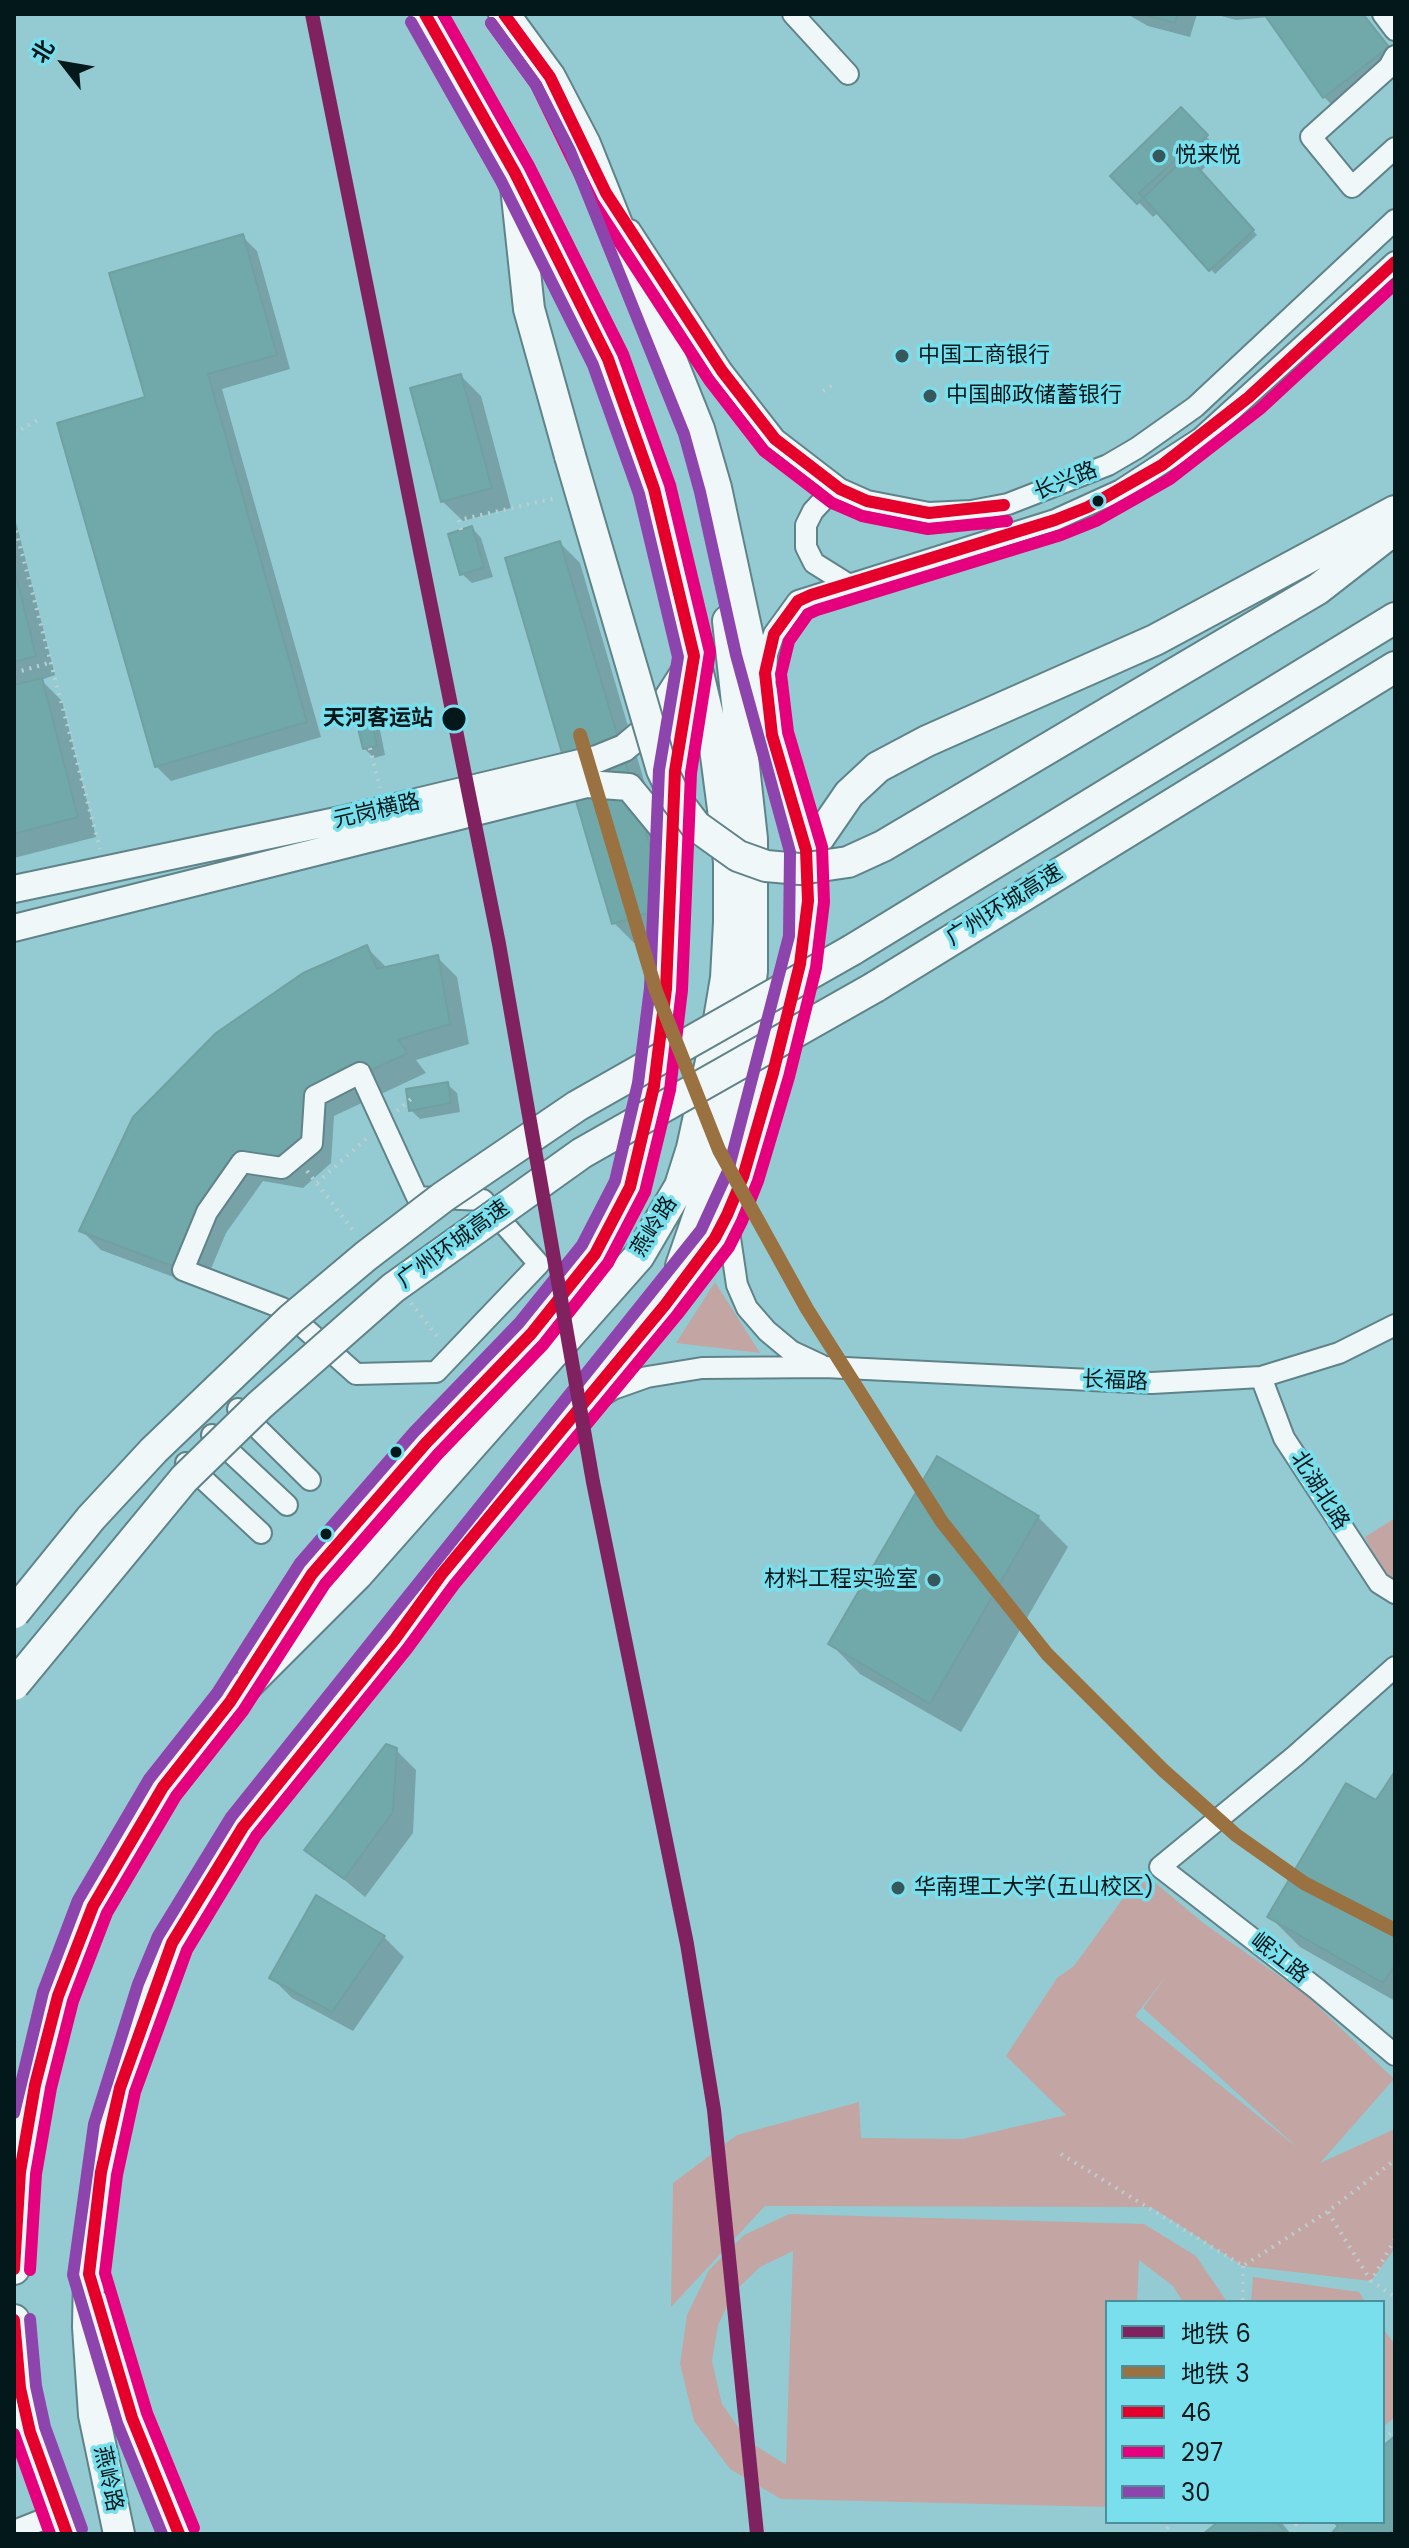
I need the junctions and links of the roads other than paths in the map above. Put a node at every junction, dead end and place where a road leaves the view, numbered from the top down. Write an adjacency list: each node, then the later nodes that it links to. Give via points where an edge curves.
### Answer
1 (425, 14): 9 (highway, 燕岭路)
2 (504, 14): 10 (highway, via 550,77)
3 (793, 14): 7 (street)
4 (1383, 14): 5 (street)
5 (1395, 30)
6 (1395, 56): 8 (street, via 1311,137 1352,187)
7 (848, 74)
8 (1395, 148)
9 (515, 173): 16 (highway, bridge, via 529,309 662,770 696,826 738,856 782,868 815,869 883,846 1318,589); 19 (highway, 燕岭路, via 628,410 654,489)
10 (606, 193): 13 (highway, via 686,393); 14 (street, 长兴路, via 748,408 797,459)
11 (1395, 220): 14 (street, 长兴路, via 1195,407 1108,465 1042,493 971,511 899,509)
12 (1395, 262): 17 (street, 长兴路, via 1201,438 1121,490 1055,520)
13 (716, 488): 21 (highway, 燕岭路); 30 (highway, via 752,839 752,971 715,1168)
14 (840, 489): 17 (street, via 813,511 806,525 806,547 814,563)
15 (1395, 511): 24 (highway, via 1155,640 878,767 834,814)
16 (1395, 529)
17 (846, 583): 21 (street, 长兴路, via 798,601 774,634 765,673)
18 (1395, 618): 42 (highway, 广州环城高速, bridge, via 852,950 577,1106 443,1197 279,1330 154,1450)
19 (694, 656): 22 (main road, 元岗横路, via 672,695 636,740); 23 (highway, via 680,723); 45 (highway, 燕岭路, via 714,740 729,862 729,922 715,1043 680,1186 646,1245 600,1302 357,1575)
20 (1395, 667): 27 (highway, 广州环城高速, bridge, via 875,987)
21 (772, 735): 24 (highway, 燕岭路)
22 (583, 774): 23 (main road, 元岗横路, via 629,787); 25 (main road, 元岗横路); 26 (main road, 元岗横路)
23 (671, 838): 27 (highway, via 666,989)
24 (808, 862): 29 (highway, 燕岭路, via 800,964 757,1129)
25 (14, 889)
26 (14, 928)
27 (649, 1115): 44 (highway, 广州环城高速, bridge, via 582,1153 393,1288 260,1405 184,1479); 45 (highway, via 630,1187 595,1254 531,1334 426,1443 312,1574)
28 (242, 1162): 28 (street, via 207,1212 183,1270 282,1308 356,1374 436,1372 539,1264 483,1200 417,1197 360,1073 315,1096 312,1143 282,1168)
29 (727, 1215): 30 (highway, 燕岭路); 32 (street, 长福路, via 737,1285 747,1308 791,1351)
30 (665, 1305): 35 (highway, 燕岭路)
31 (1395, 1325): 33 (street, 长福路, via 1339,1353)
32 (825, 1367): 33 (street, 长福路, via 1117,1383); 35 (street, 长福路, via 674,1371 613,1389)
33 (1261, 1377): 41 (street, 北湖北路, via 1284,1438 1379,1583)
34 (238, 1409): 38 (street)
35 (577, 1412): 49 (highway, 燕岭路, via 279,1779 194,1903 153,1990 120,2088 101,2172)
36 (212, 1435): 39 (street)
37 (186, 1463): 40 (street)
38 (310, 1480)
39 (287, 1505)
40 (261, 1533)
41 (1395, 1593)
42 (14, 1613)
43 (1395, 1667): 46 (street, 岷江路, via 1160,1867)
44 (14, 1685)
45 (230, 1702): 47 (highway, 燕岭路, via 156,1797 86,1921 45,2041)
46 (1395, 2055)
47 (17, 2166): 48 (highway, 燕岭路)
48 (14, 2269)
49 (89, 2274): 53 (highway, 燕岭路, via 94,2415); 54 (highway, via 132,2418)
50 (14, 2320): 51 (highway, via 20,2388)
51 (57, 2527): 52 (street)
52 (14, 2531)
53 (119, 2534)
54 (179, 2534)

